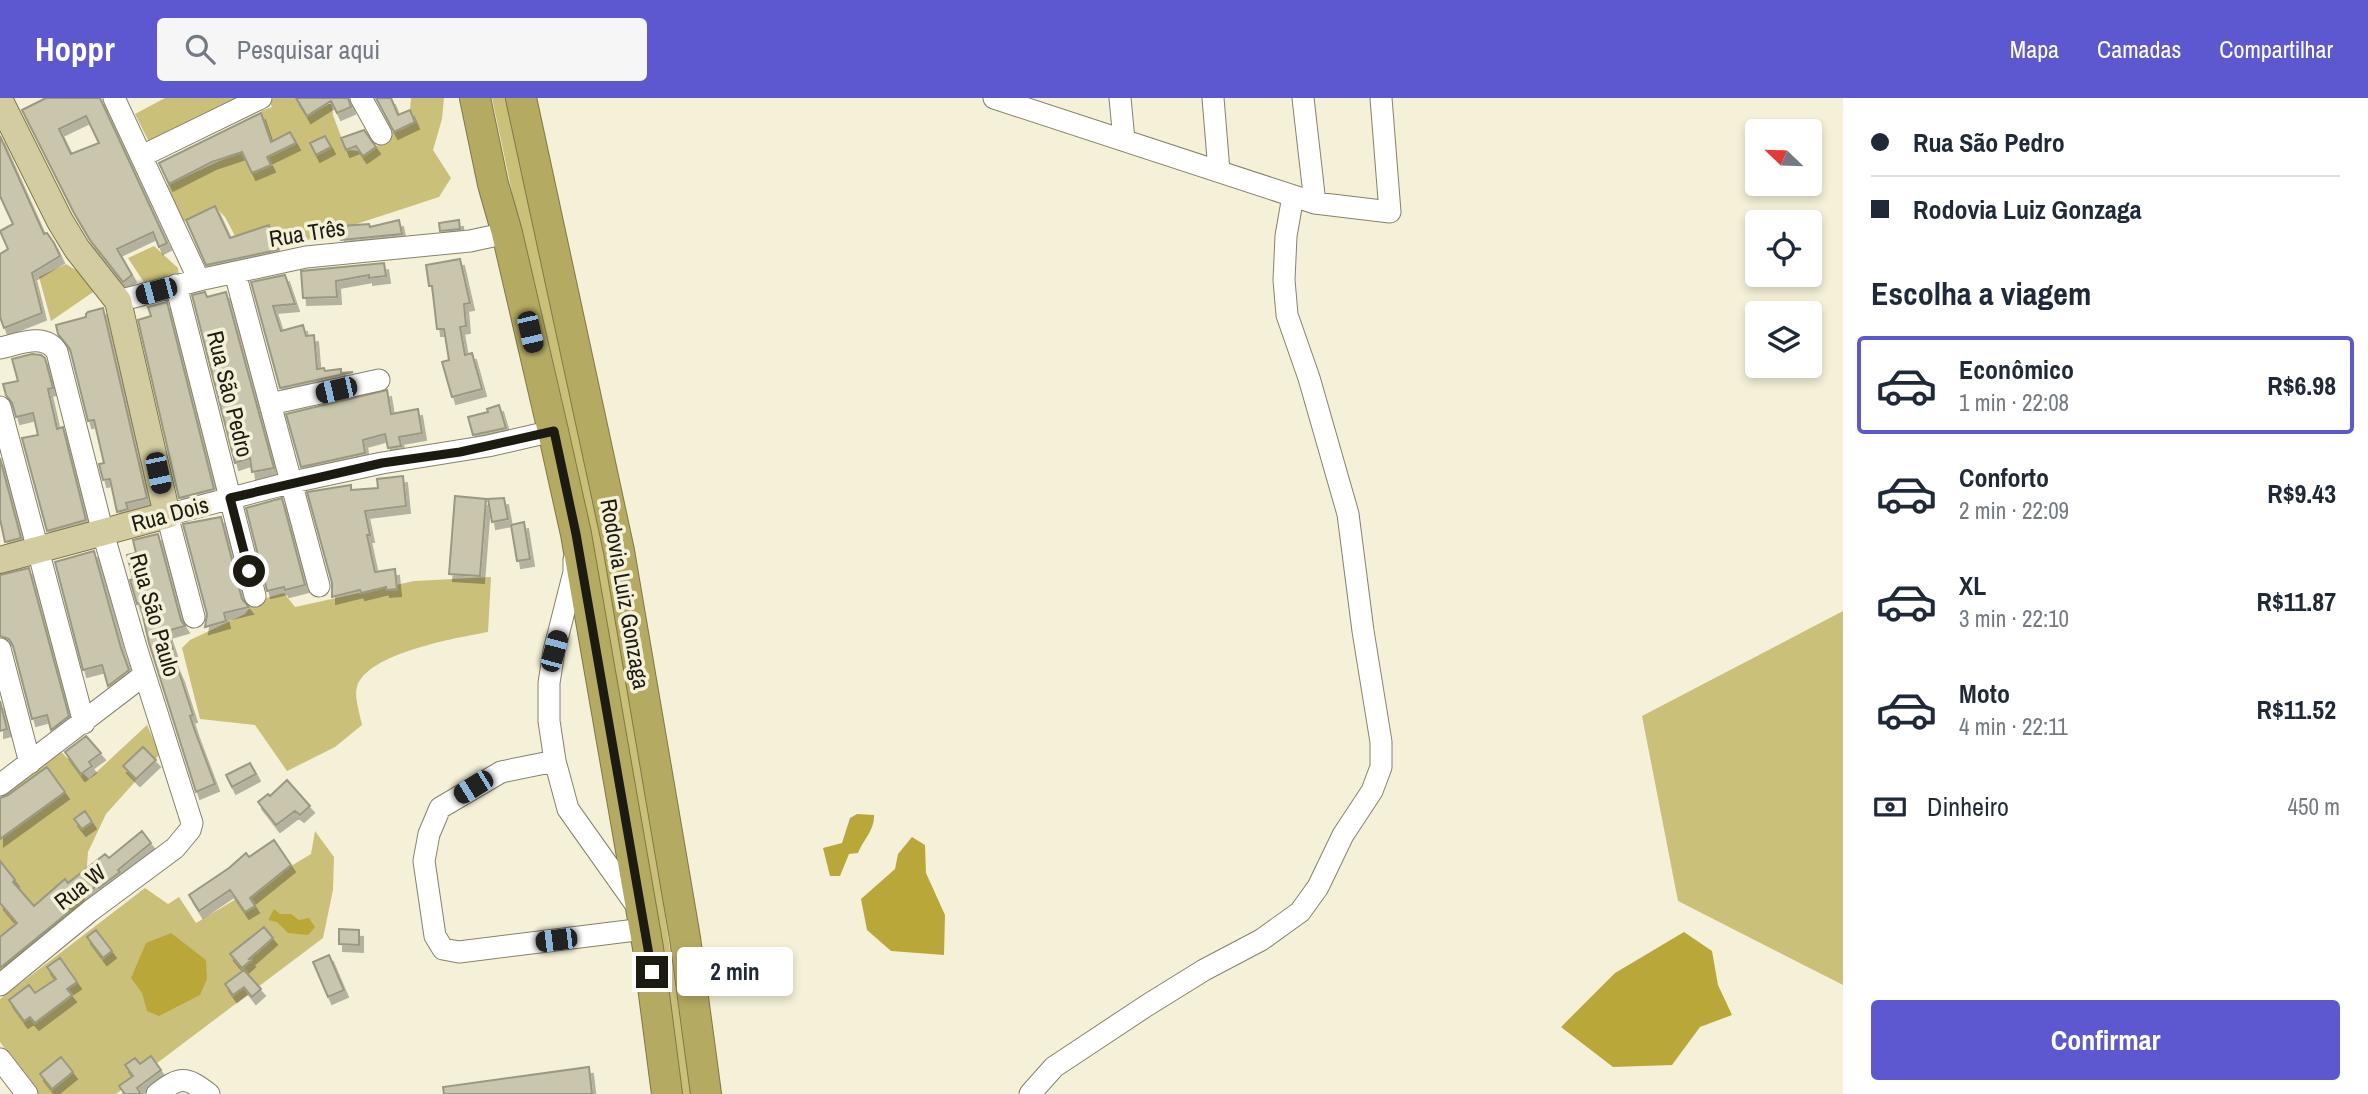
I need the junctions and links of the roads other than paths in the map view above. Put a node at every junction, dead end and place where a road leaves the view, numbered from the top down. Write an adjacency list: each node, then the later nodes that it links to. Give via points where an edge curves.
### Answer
1 (114, 98): 15 (street)
2 (261, 98): 15 (street)
3 (361, 98): 13 (street)
4 (475, 98): 19 (highway, Rodovia Luiz Gonzaga)
5 (521, 98): 53 (highway, Rodovia Luiz Gonzaga, via 619,551 685,938)
6 (994, 98): 12 (street)
7 (1120, 98): 14 (street)
8 (1213, 98): 16 (street)
9 (1303, 98): 18 (street)
10 (1381, 98): 18 (street, via 1390,212)
11 (3, 102): 23 (main road, via 60,221)
12 (1020, 102): 14 (street)
13 (380, 134)
14 (1124, 140): 16 (street)
15 (142, 156): 21 (street)
16 (1219, 170): 17 (street)
17 (1293, 196): 18 (street); 54 (street, via 1286,236 1287,316 1348,514 1381,768 1300,912 1261,940 1134,1013 1054,1067)
18 (1315, 203)
19 (507, 233): 20 (street, Rua Três, via 470,241 306,257); 28 (highway, Rodovia Luiz Gonzaga)
20 (235, 273): 21 (street, Rua Três); 26 (street)
21 (199, 280): 22 (street, Rua Três)
22 (176, 285): 23 (street, Rua Três); 30 (street, Rua São Pedro)
23 (118, 301): 31 (main road)
24 (0, 348): 32 (street, Rua São Paulo, via 39,340 57,352)
25 (380, 380): 26 (street)
26 (270, 404): 29 (street)
27 (0, 407): 34 (street)
28 (554, 431): 29 (street, Rua Dois); 33 (highway, Rodovia Luiz Gonzaga)
29 (293, 482): 30 (street, Rua Dois); 36 (street)
30 (230, 498): 31 (street, Rua Dois); 37 (street, Rua São Pedro)
31 (167, 515): 32 (main road, Rua Dois); 38 (street)
32 (103, 533): 34 (main road, Rua Dois); 40 (street, Rua São Paulo)
33 (576, 534): 42 (street, via 574,572 549,683); 46 (highway, Rodovia Luiz Gonzaga)
34 (39, 550): 35 (main road, Rua Dois); 41 (street)
35 (0, 560)
36 (318, 586)
37 (255, 596)
38 (194, 617)
39 (0, 649): 43 (street)
40 (144, 675): 41 (street); 45 (street, Rua São Paulo, via 191,815)
41 (84, 723): 43 (street)
42 (555, 761): 46 (street, via 568,809); 46 (street, via 502,772 440,808 424,860 435,936 443,949 459,951)
43 (30, 763): 44 (street)
44 (0, 785)
45 (190, 830): 47 (street, Rua W, via 176,848)
46 (643, 920): 52 (highway, Rodovia Luiz Gonzaga)
47 (0, 985)
48 (0, 1059): 49 (street)
49 (27, 1094)
50 (157, 1094): 51 (street, via 183,1079)
51 (209, 1094)
52 (667, 1094)
53 (706, 1094)
54 (1030, 1094)

